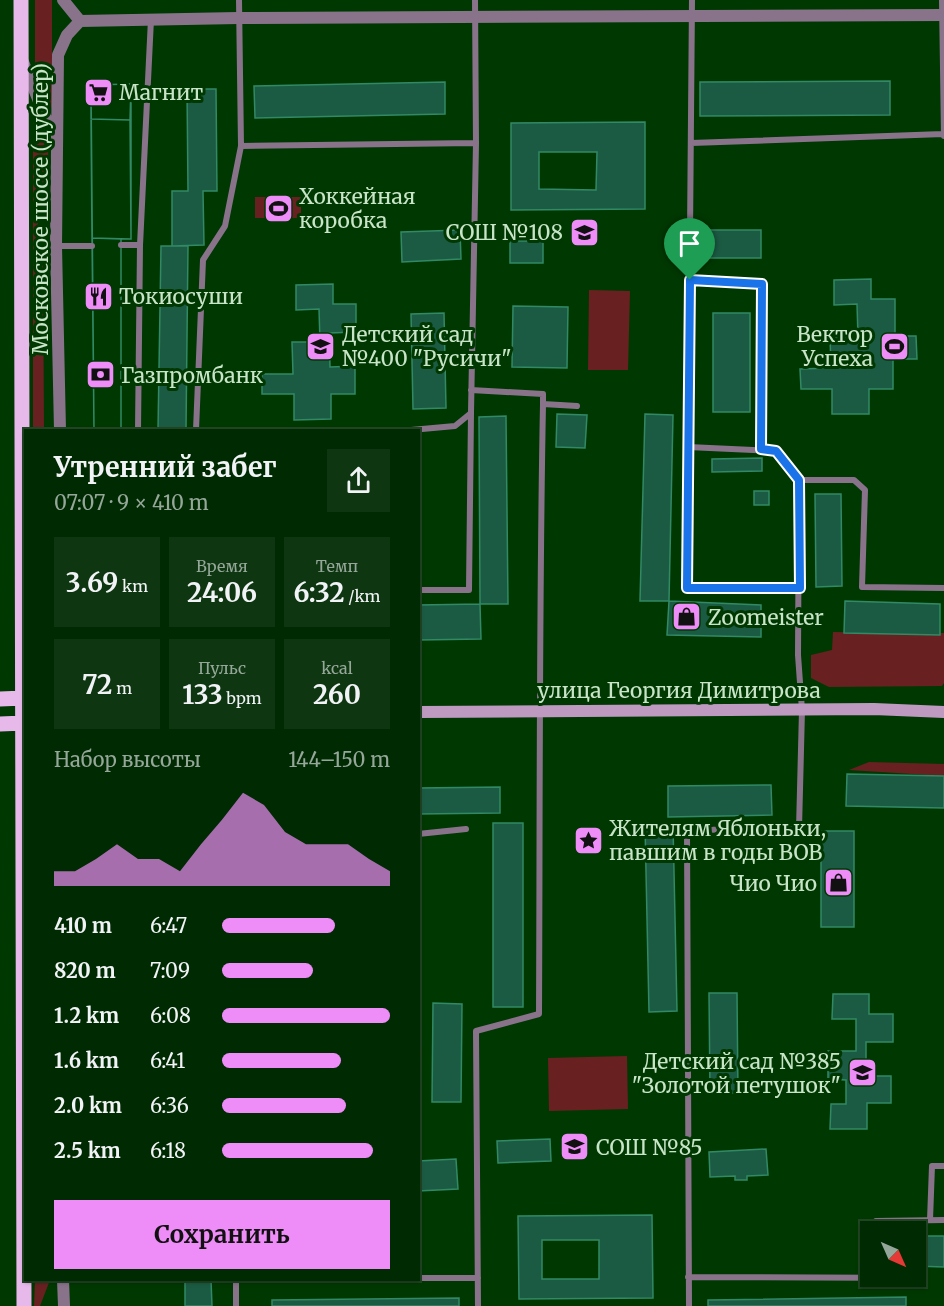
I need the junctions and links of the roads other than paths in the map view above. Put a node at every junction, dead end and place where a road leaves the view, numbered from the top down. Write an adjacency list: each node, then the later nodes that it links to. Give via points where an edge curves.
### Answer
1 (21, 0): 13 (main road)
2 (63, 0): 12 (street)
3 (239, 0): 11 (lane)
4 (475, 0): 9 (lane)
5 (693, 0): 8 (lane)
6 (942, 0): 7 (lane)
7 (943, 15): 8 (street); 14 (lane)
8 (692, 16): 9 (street); 16 (lane)
9 (475, 17): 11 (street); 15 (lane)
10 (151, 18): 11 (street); 12 (street); 20 (lane)
11 (238, 18): 17 (lane)
12 (80, 21): 18 (street, Московское шоссе (дублер), via 67,35 58,55)
13 (21, 57): 18 (street); 38 (main road)
14 (944, 135): 16 (lane)
15 (476, 143): 17 (lane); 24 (lane)
16 (691, 143): 23 (lane)
17 (241, 146): 30 (lane, via 225,225 203,260)
18 (59, 150): 21 (street, Московское шоссе (дублер))
19 (121, 245): 20 (lane)
20 (140, 245): 29 (lane)
21 (56, 246): 22 (lane); 28 (street, Московское шоссе (дублер))
22 (92, 246)
23 (690, 280): 32 (lane); 33 (lane, via 762,284)
24 (471, 390): 25 (lane, via 543,394); 27 (lane)
25 (543, 404): 26 (lane); 44 (lane, via 538,652)
26 (577, 406)
27 (471, 413): 31 (lane, via 455,426); 37 (lane, via 469,590)
28 (60, 429)
29 (138, 429)
30 (196, 429)
31 (412, 429)
32 (688, 447): 33 (lane); 35 (lane, via 687,588)
33 (761, 449): 34 (lane, via 776,451)
34 (799, 480): 35 (lane); 36 (lane, via 854,480 866,490 862,587)
35 (800, 588): 41 (lane, via 798,655)
36 (944, 588)
37 (420, 590)
38 (24, 658)
39 (24, 698): 40 (main road)
40 (0, 699)
41 (802, 711): 42 (main road, улица Георгия Димитрова); 44 (main road, улица Георгия Димитрова); 55 (lane, via 798,829 687,830)
42 (942, 711)
43 (420, 712): 44 (main road, улица Георгия Димитрова)
44 (541, 712): 57 (lane, via 539,1014 476,1031)
45 (24, 723): 46 (main road)
46 (0, 724)
47 (24, 803): 50 (main road)
48 (466, 829): 49 (lane)
49 (420, 834)
50 (24, 998)
51 (944, 1166): 52 (lane, via 932,1166)
52 (930, 1220): 53 (lane); 54 (lane)
53 (944, 1220)
54 (876, 1221)
55 (688, 1277): 58 (lane); 67 (lane)
56 (420, 1278): 57 (lane)
57 (478, 1278): 66 (lane)
58 (860, 1278)
59 (24, 1281): 62 (main road)
60 (236, 1281): 65 (lane)
61 (63, 1285): 63 (street); 64 (street)
62 (24, 1306)
63 (56, 1306)
64 (64, 1306)
65 (236, 1306)
66 (478, 1306)
67 (688, 1306)

